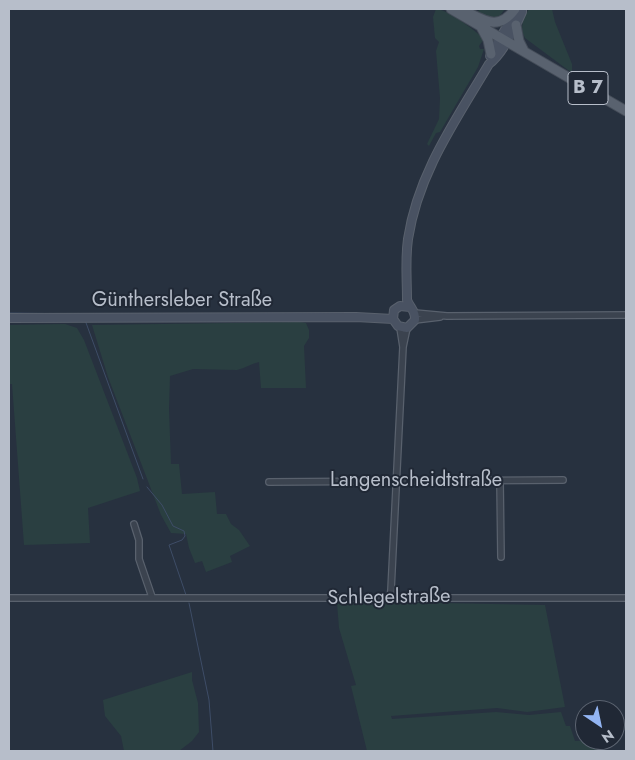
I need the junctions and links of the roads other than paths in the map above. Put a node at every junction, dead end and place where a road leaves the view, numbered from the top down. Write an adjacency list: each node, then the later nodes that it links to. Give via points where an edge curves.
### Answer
1 (451, 9): 5 (main road, B 7)
2 (462, 9): 3 (main road, via 493,23 504,20)
3 (518, 9): 4 (main road, via 522,12); 6 (main road)
4 (516, 25): 6 (main road); 7 (main road)
5 (481, 27): 6 (main road, B 7); 8 (main road)
6 (504, 39): 7 (main road, B 7); 8 (main road); 9 (main road)
7 (524, 51): 10 (main road, B 7)
8 (491, 54): 9 (main road)
9 (489, 64): 11 (main road, via 436,152 423,181 410,225)
10 (626, 111)
11 (406, 275): 12 (main road); 13 (main road, via 408,300)
12 (400, 306): 13 (main road); 15 (main road)
13 (413, 313): 14 (street, via 447,316); 17 (main road)
14 (626, 315)
15 (393, 316): 16 (main road, Günthersleber Straße); 17 (main road, via 395,324)
16 (9, 318)
17 (404, 328): 19 (street)
18 (563, 480): 20 (street, Langenscheidtstraße)
19 (397, 481): 20 (street, Langenscheidtstraße); 21 (street, Langenscheidtstraße); 25 (street)
20 (500, 481): 23 (street)
21 (269, 482)
22 (134, 524): 24 (street, via 139,540 139,559)
23 (501, 557)
24 (152, 597): 25 (street, Schlegelstraße); 26 (street, Schlegelstraße)
25 (390, 597): 27 (street, Schlegelstraße)
26 (9, 598)
27 (626, 598)

